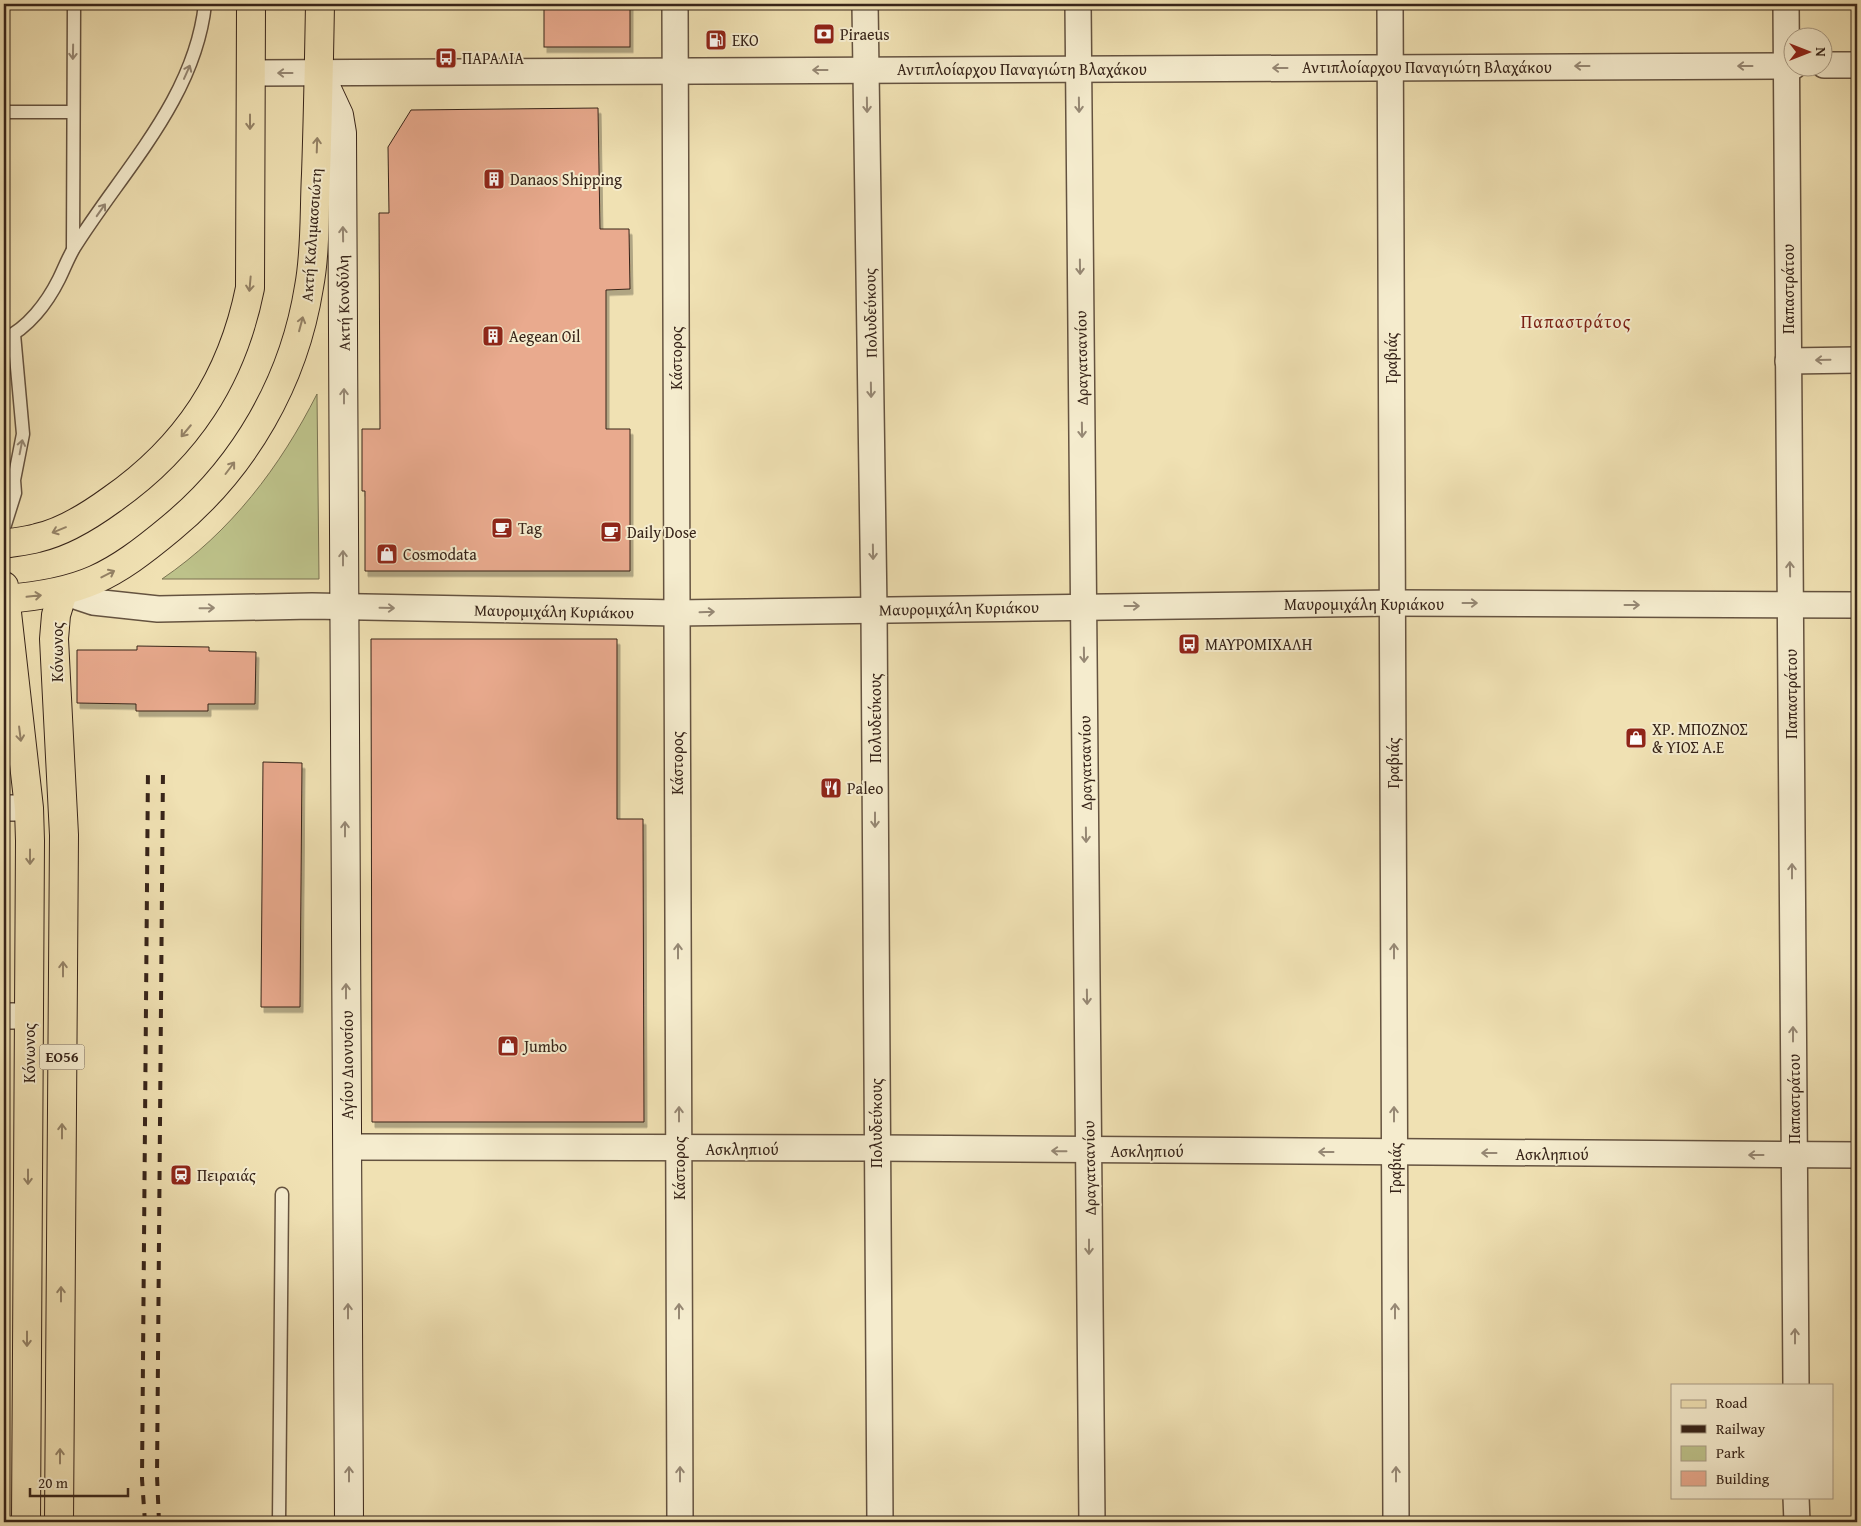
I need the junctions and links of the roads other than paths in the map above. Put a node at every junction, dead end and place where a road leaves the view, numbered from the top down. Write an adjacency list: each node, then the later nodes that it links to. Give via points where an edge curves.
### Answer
1 (74, 4): 22 (lane, one-way to 22)
2 (205, 4): 23 (lane, one-way to 2, via 172,103 191,62)
3 (250, 4): 19 (main road)
4 (320, 4): 18 (main road, Ακτή Κονδύλη)
5 (675, 4): 17 (street, Κάστορος)
6 (865, 4): 16 (street, Πολυδεύκους)
7 (1078, 4): 15 (street, Δραγατσανίου)
8 (1390, 4): 14 (street, Γραβιάς)
9 (1786, 4): 10 (street, Παπαστράτου)
10 (1788, 28)
11 (1834, 65): 12 (street)
12 (1857, 65)
13 (1784, 66): 14 (street, Αντιπλοίαρχου Παναγιώτη Βλαχάκου, one-way to 14)
14 (1390, 67): 15 (street, Αντιπλοίαρχου Παναγιώτη Βλαχάκου, one-way to 15); 31 (street, Γραβιάς)
15 (1078, 68): 16 (street, Αντιπλοίαρχου Παναγιώτη Βλαχάκου); 33 (street, Δραγατσανίου, one-way to 33)
16 (866, 70): 17 (street, Αντιπλοίαρχου Παναγιώτη Βλαχάκου, one-way to 17); 36 (street, Πολυδεύκους, one-way to 36)
17 (676, 71): 18 (street, Αντιπλοίαρχου Παναγιώτη Βλαχάκου); 37 (street, Κάστορος)
18 (320, 72): 19 (street, Αντιπλοίαρχου Παναγιώτη Βλαχάκου, one-way to 19); 29 (main road, Ακτή Καλιμασσιώτη, one-way to 18, via 86,585 119,568 177,523 227,472 253,437 270,406 295,345 310,285); 35 (main road, Ακτή Κονδύλη, one-way to 18, via 342,132 339,115)
19 (250, 73): 28 (main road, one-way to 28, via 250,288 236,344 217,386 189,428 132,486 77,523 38,538)
20 (1790, 78): 26 (street, Παπαστράτου)
21 (4, 112): 22 (lane)
22 (72, 112): 23 (lane)
23 (73, 249): 24 (lane, via 41,308)
24 (9, 337): 27 (lane, one-way to 24, via 15,493 14,480 23,434)
25 (1857, 360): 26 (street, one-way to 26)
26 (1788, 361): 34 (street, Παπαστράτου, one-way to 26)
27 (4, 528)
28 (4, 544)
29 (62, 592): 30 (main road, Ακτή Καλιμασσιώτη, one-way to 29); 35 (street, Μαυρομιχάλη Κυριάκου, one-way to 35, via 93,602 158,609); 51 (main road, Κόνωνος / ΕΟ56, one-way to 29, via 64,835 54,639)
30 (4, 594): 38 (main road, Κόνωνος / ΕΟ56, one-way to 38)
31 (1392, 602): 33 (street, Μαυρομιχάλη Κυριάκου, one-way to 31); 34 (street, Μαυρομιχάλη Κυριάκου, one-way to 34); 44 (street, Γραβιάς, one-way to 31)
32 (1857, 605): 34 (street, Μαυρομιχάλη Κυριάκου)
33 (1083, 606): 36 (street, Μαυρομιχάλη Κυριάκου); 43 (street, Δραγατσανίου, one-way to 43)
34 (1790, 606): 45 (street, Παπαστράτου, one-way to 34)
35 (344, 607): 37 (street, Μαυρομιχάλη Κυριάκου, one-way to 37); 40 (main road, Αγίου Διονυσίου, one-way to 35)
36 (874, 610): 37 (street, Μαυρομιχάλη Κυριάκου, one-way to 36); 41 (street, Πολυδεύκους, one-way to 41)
37 (676, 613): 42 (street, Κάστορος, one-way to 37)
38 (16, 808): 39 (main road, Κόνωνος / ΕΟ56, one-way to 39)
39 (17, 1016): 50 (main road, Κόνωνος / ΕΟ56, one-way to 50)
40 (347, 1147): 42 (street, Ασκληπιού); 53 (main road, Αγίου Διονυσίου, one-way to 40)
41 (876, 1148): 42 (street, Ασκληπιού); 43 (street, Ασκληπιού, one-way to 41); 55 (street, Πολυδεύκους)
42 (679, 1149): 54 (street, Κάστορος, one-way to 42)
43 (1089, 1151): 44 (street, Ασκληπιού, one-way to 43); 56 (street, Δραγατσανίου, one-way to 56)
44 (1395, 1153): 45 (street, Ασκληπιού, one-way to 44); 57 (street, Γραβιάς, one-way to 44)
45 (1794, 1155): 46 (street, Ασκληπιού); 48 (street, Παπαστράτου, one-way to 45)
46 (1857, 1155)
47 (282, 1194): 52 (lane)
48 (1796, 1384)
49 (1796, 1498): 58 (street)
50 (26, 1522)
51 (60, 1522)
52 (279, 1522)
53 (349, 1522)
54 (680, 1522)
55 (880, 1522)
56 (1092, 1522)
57 (1396, 1522)
58 (1796, 1522)

